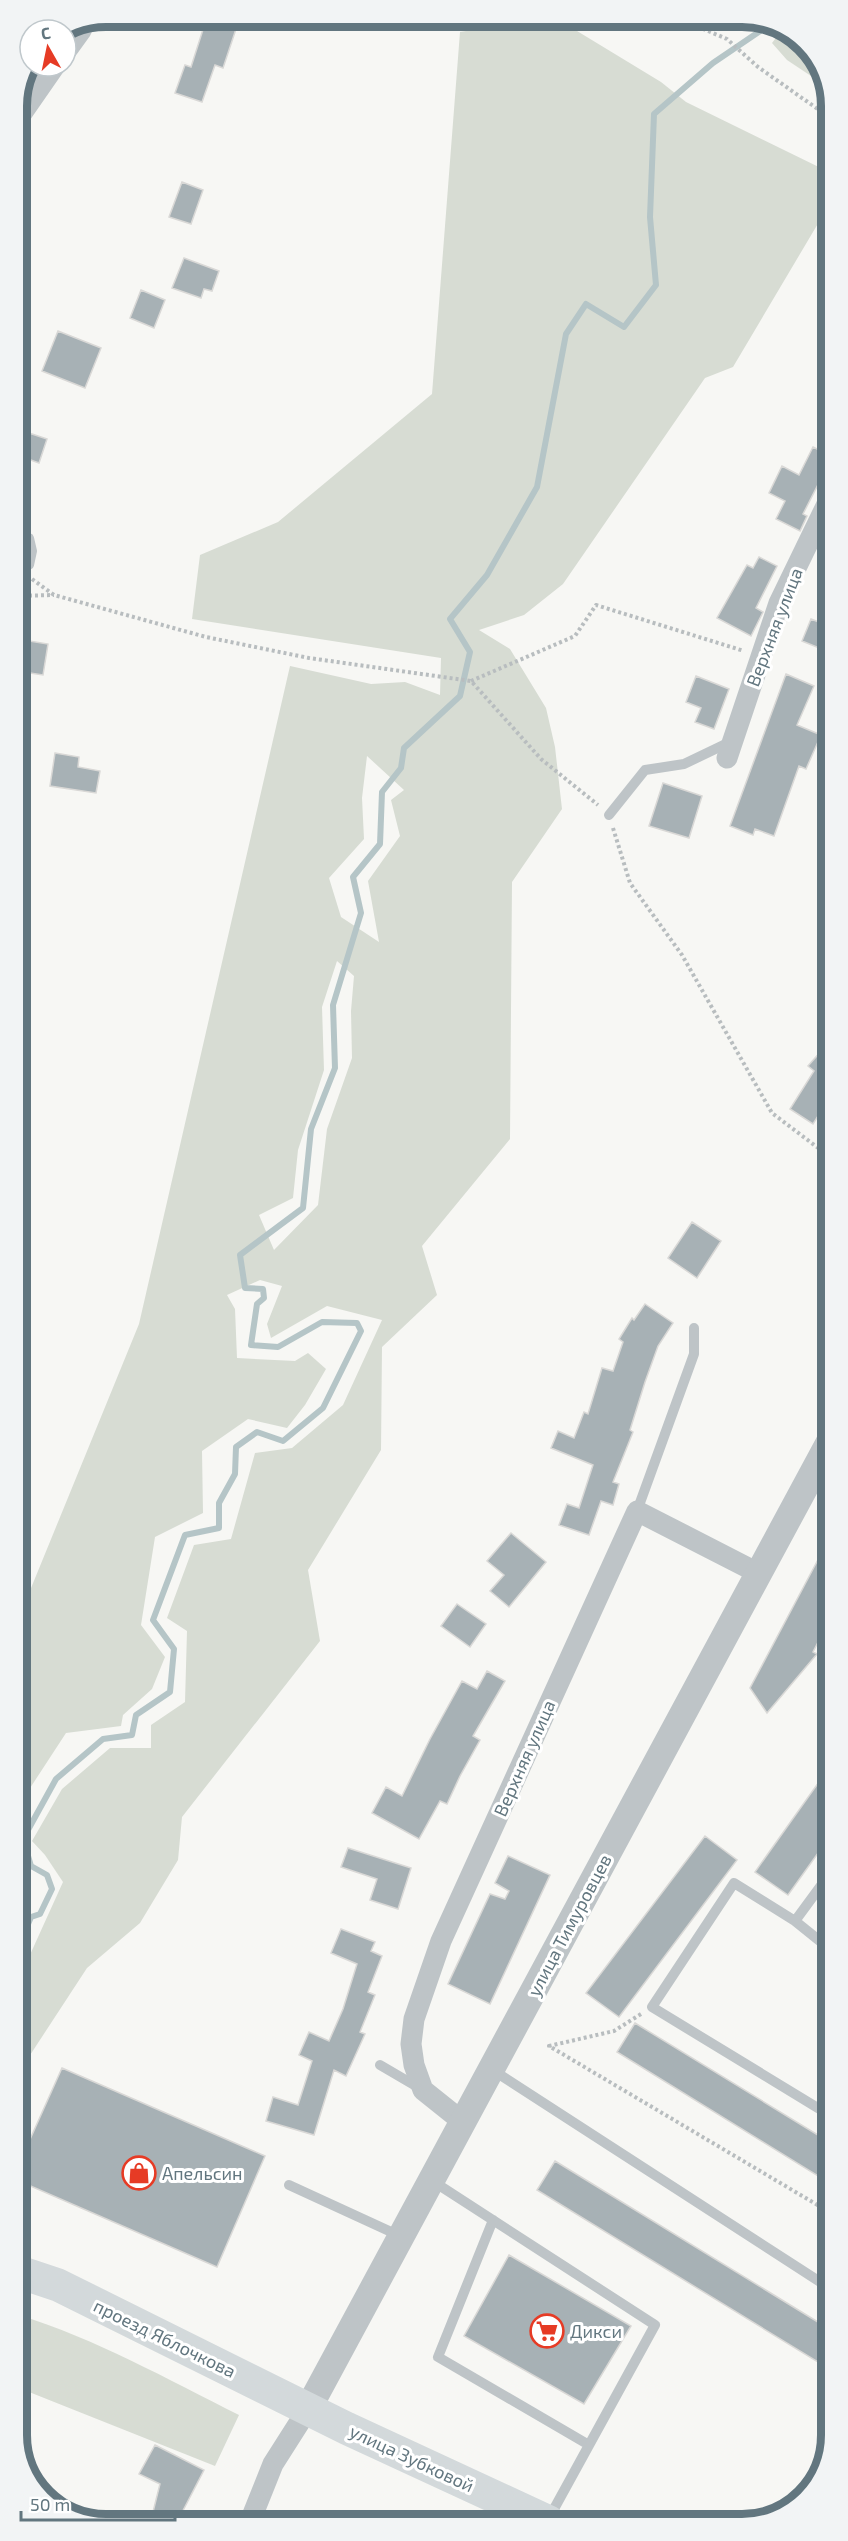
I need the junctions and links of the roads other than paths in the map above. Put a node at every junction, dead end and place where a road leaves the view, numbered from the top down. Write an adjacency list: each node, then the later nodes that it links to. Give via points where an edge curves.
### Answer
1 (43, 78): 2 (street)
2 (28, 99)
3 (821, 516): 6 (street, Верхняя улица, via 779,603)
4 (27, 538): 5 (lane, via 32,551)
5 (27, 566)
6 (729, 750): 7 (lane, via 684,764 645,770)
7 (609, 815)
8 (694, 1328): 10 (lane, via 694,1354)
9 (821, 1457): 11 (street, улица Тимуровцев)
10 (638, 1511): 11 (street); 17 (street, Верхняя улица, via 441,1941 414,2019 411,2044)
11 (759, 1573): 16 (street, улица Тимуровцев)
12 (821, 1886): 13 (lane)
13 (795, 1921): 14 (lane); 18 (lane, via 734,1883 652,2007)
14 (821, 1942)
15 (380, 2065): 17 (lane)
16 (491, 2069): 19 (street, улица Тимуровцев); 25 (lane)
17 (423, 2090): 19 (street)
18 (821, 2110)
19 (463, 2122): 20 (street, улица Тимуровцев)
20 (431, 2180): 22 (lane); 23 (street, улица Тимуровцев)
21 (289, 2185): 23 (lane)
22 (494, 2220): 27 (lane, via 438,2357); 27 (lane, via 655,2325)
23 (401, 2237): 26 (street, улица Тимуровцев)
24 (27, 2275): 26 (main road, проезд Яблочкова, via 111,2310)
25 (821, 2283)
26 (308, 2409): 28 (street, via 273,2464); 29 (main road, улица Зубковой)
27 (589, 2445): 30 (lane)
28 (253, 2514)
29 (531, 2514)
30 (552, 2514)

